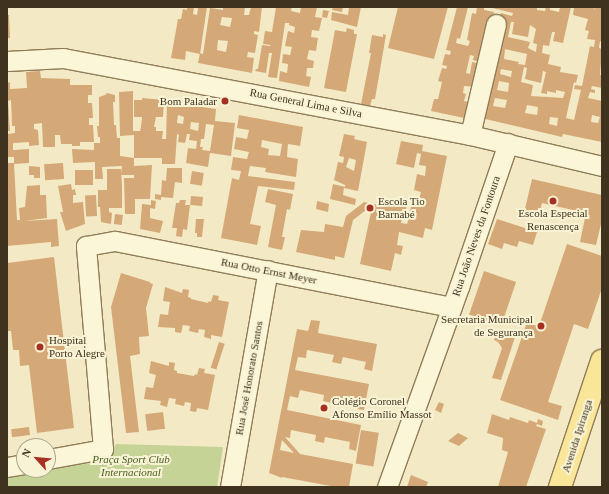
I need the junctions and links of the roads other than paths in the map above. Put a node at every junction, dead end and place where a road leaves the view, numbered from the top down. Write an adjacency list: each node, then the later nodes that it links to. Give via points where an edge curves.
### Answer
1 (496, 24): 3 (street)
2 (7, 61): 3 (street, Rua General Lima e Silva, via 63,58)
3 (470, 135): 4 (street, Rua General Lima e Silva)
4 (508, 144): 5 (street, Rua General Lima e Silva); 7 (street, Rua João Neves da Fontoura)
5 (602, 166)
6 (268, 270): 7 (street, Rua Otto Ernst Meyer); 9 (street, Rua Otto Ernst Meyer, via 115,241 86,246 103,449); 10 (street, Rua José Honorato Santos)
7 (452, 307): 11 (street, Rua João Neves da Fontoura)
8 (602, 361): 12 (main road, Avenida Ipiranga)
9 (56, 458)
10 (230, 487)
11 (387, 487)
12 (560, 487)

